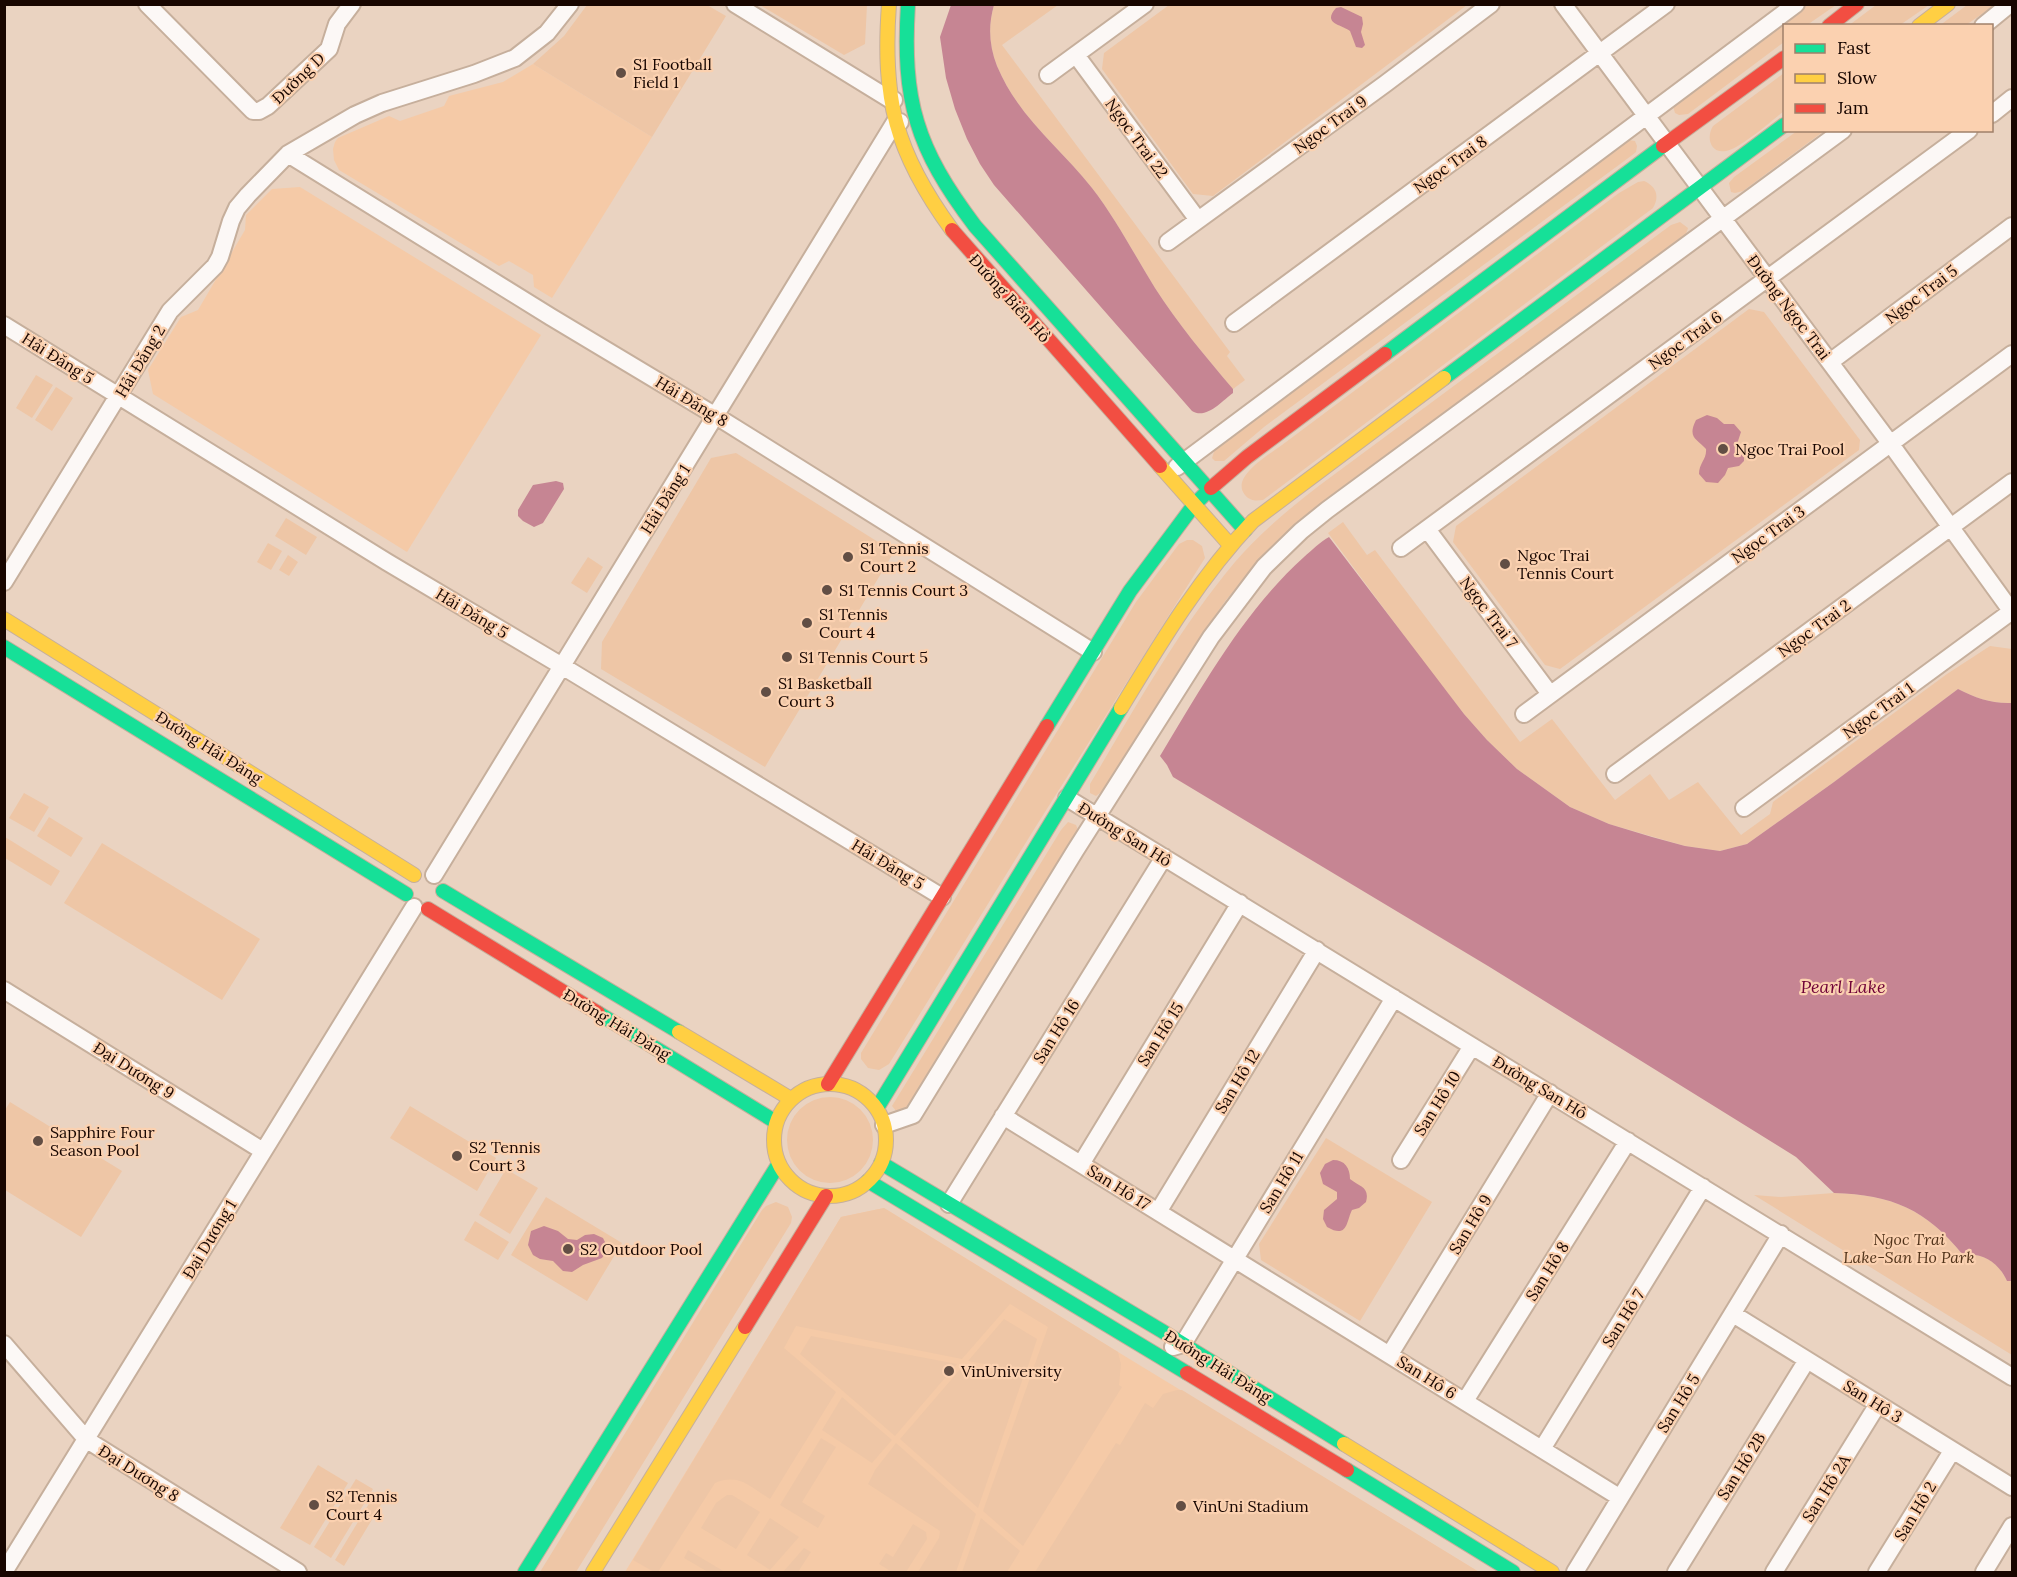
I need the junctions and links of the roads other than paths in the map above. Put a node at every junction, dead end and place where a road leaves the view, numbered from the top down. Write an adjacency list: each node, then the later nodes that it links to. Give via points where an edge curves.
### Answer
1 (147, 4): 2 (street, Đường D, via 253,111 264,109 325,52 332,44 337,24)
2 (352, 4)
3 (570, 4): 33 (street, Hải Đăng 2, via 547,33 515,58 368,109)
4 (735, 4): 24 (street)
5 (889, 4): 24 (street, Đường Biển Hồ, via 887,69)
6 (908, 4): 23 (street, Đường Biển Hồ, via 906,62)
7 (1145, 4): 19 (street)
8 (1491, 4): 36 (street, Ngọc Trai 9)
9 (1563, 4): 18 (street, Đường Ngọc Trai)
10 (1666, 4): 18 (street, Ngọc Trai 8)
11 (1796, 4): 26 (street)
12 (1857, 4): 15 (street)
13 (1948, 4): 16 (street)
14 (2010, 4): 17 (street)
15 (1831, 24)
16 (1922, 24)
17 (1985, 24)
18 (1600, 54): 26 (street, Đường Ngọc Trai); 40 (street, Ngọc Trai 8)
19 (1076, 55): 21 (street); 36 (street, Ngọc Trai 22)
20 (1783, 59): 32 (street)
21 (1048, 75)
22 (2013, 98): 25 (street)
23 (910, 99): 24 (street); 27 (street, Đường Biển Hồ)
24 (891, 100): 28 (street, Đường Biển Hồ)
25 (1993, 113)
26 (1646, 115): 32 (street, Đường Ngọc Trai); 47 (street)
27 (915, 119): 28 (street); 47 (street, Đường Biển Hồ, via 931,156 967,216)
28 (895, 123): 45 (street, Hải Đăng 1); 48 (street, Đường Biển Hồ, via 912,163 955,235)
29 (1783, 126): 34 (street)
30 (1840, 132): 35 (street)
31 (1965, 132): 39 (street, Ngọc Trai 6)
32 (1667, 143): 34 (street, Đường Ngọc Trai); 50 (street)
33 (288, 154): 44 (street, Hải Đăng 2, via 237,208 220,257 170,311); 45 (street, Hải Đăng 8)
34 (1699, 187): 35 (street, Đường Ngọc Trai); 54 (street, via 1282,498)
35 (1723, 219): 39 (street, Đường Ngọc Trai); 68 (street, via 1301,531 1264,567 1211,637)
36 (1198, 220): 38 (street, Ngọc Trai 9)
37 (2013, 226): 43 (street, Ngọc Trai 5)
38 (1168, 242)
39 (1767, 279): 43 (street, Đường Ngọc Trai); 53 (street, Ngọc Trai 6)
40 (1234, 323)
41 (4, 325): 44 (street, Hải Đăng 5)
42 (2013, 354): 46 (street, Ngọc Trai 3)
43 (1830, 362): 46 (street, Đường Ngọc Trai)
44 (119, 395): 57 (street, Hải Đăng 2); 62 (street, Hải Đăng 5)
45 (716, 416): 61 (street, Hải Đăng 8); 62 (street, Hải Đăng 1)
46 (1890, 443): 52 (street, Đường Ngọc Trai); 63 (street, Ngọc Trai 3)
47 (1184, 462): 48 (street); 50 (street, Đường Biển Hồ)
48 (1168, 476): 51 (street, Đường Biển Hồ)
49 (2013, 482): 52 (street, Ngọc Trai 2)
50 (1208, 490): 51 (street); 54 (street, Đường Biển Hồ)
51 (1194, 505): 55 (street, Đường Biển Hồ); 61 (street, via 1130,591)
52 (1951, 528): 58 (street, Đường Ngọc Trai); 65 (street, Ngọc Trai 2)
53 (1427, 529): 56 (street, Ngọc Trai 6); 63 (street, Ngọc Trai 7)
54 (1245, 530): 55 (street)
55 (1230, 545): 66 (street, via 1181,610)
56 (1401, 548)
57 (4, 582)
58 (2012, 612): 67 (street, Ngọc Trai 1)
59 (4, 619): 70 (street, Đường Hải Đăng)
60 (4, 647): 74 (street, Đường Hải Đăng)
61 (1093, 652): 73 (street)
62 (562, 666): 71 (street, Hải Đăng 1); 73 (street, Hải Đăng 5)
63 (1550, 694): 64 (street, Ngọc Trai 3)
64 (1524, 714)
65 (1615, 774)
66 (1067, 798): 68 (street, Đường San Hô); 83 (street)
67 (1744, 808)
68 (1097, 816): 69 (street, Đường San Hô); 86 (street, via 913,1115)
69 (1164, 857): 75 (street, Đường San Hô); 84 (street, San Hô 16)
70 (414, 874): 71 (street); 74 (street, via 406,885)
71 (434, 875): 72 (street)
72 (443, 891): 74 (street, via 437,904); 82 (street, Đường Hải Đăng)
73 (942, 897): 80 (street)
74 (416, 903): 85 (street, Đường Hải Đăng); 88 (street, Đại Dương 1)
75 (1240, 903): 76 (street, Đường San Hô); 91 (street, San Hô 15)
76 (1317, 950): 78 (street, Đường San Hô); 97 (street, San Hô 12)
77 (4, 990): 88 (street, Đại Dương 9)
78 (1394, 998): 79 (street, Đường San Hô); 99 (street, San Hô 11)
79 (1472, 1046): 81 (street, Đường San Hô); 89 (street, San Hô 10)
80 (828, 1084): 82 (street, via 818,1084); 83 (street, via 860,1092)
81 (1550, 1093): 87 (street, Đường San Hô); 105 (street, San Hô 9)
82 (791, 1098): 85 (street)
83 (877, 1108): 86 (street)
84 (1003, 1116): 91 (street, San Hô 17); 96 (street, San Hô 16)
85 (776, 1122): 92 (street, via 773,1137)
86 (884, 1125): 90 (street, via 886,1139)
87 (1628, 1141): 94 (street, Đường San Hô); 108 (street, San Hô 8)
88 (263, 1151): 110 (street, Đại Dương 1)
89 (1401, 1160)
90 (881, 1163): 93 (street); 96 (street, Đường Hải Đăng)
91 (1081, 1164): 97 (street, San Hô 17)
92 (778, 1166): 95 (street, via 798,1186); 118 (street)
93 (868, 1181): 95 (street, via 856,1190); 104 (street, Đường Hải Đăng)
94 (1703, 1187): 98 (street, Đường San Hô); 111 (street, San Hô 7)
95 (826, 1196): 119 (street)
96 (949, 1204): 101 (street, Đường Hải Đăng)
97 (1158, 1212): 99 (street, San Hô 17)
98 (1781, 1234): 100 (street, San Hô 5); 107 (street, Đường San Hô)
99 (1233, 1260): 103 (street, San Hô 11); 105 (street, San Hô 6)
100 (1733, 1314): 106 (street, San Hô 3); 114 (street, San Hô 5)
101 (1162, 1331): 103 (street, Đường Hải Đăng); 104 (street)
102 (4, 1344): 110 (street, Đại Dương 8)
103 (1183, 1344): 104 (street); 121 (street, Đường Hải Đăng)
104 (1156, 1353): 120 (street, Đường Hải Đăng)
105 (1390, 1354): 108 (street, San Hô 6)
106 (1807, 1360): 109 (street, San Hô 3); 123 (street, San Hô 2B)
107 (2013, 1377)
108 (1466, 1401): 111 (street, San Hô 6)
109 (1878, 1404): 112 (street, San Hô 3); 124 (street, San Hô 2A)
110 (87, 1440): 116 (street, Đại Dương 1); 117 (street, Đại Dương 8)
111 (1542, 1449): 114 (street, San Hô 6)
112 (1952, 1450): 113 (street, San Hô 3); 125 (street, San Hô 2)
113 (2013, 1487)
114 (1619, 1497): 122 (street, San Hô 5)
115 (2013, 1526): 126 (street)
116 (4, 1572)
117 (297, 1572)
118 (525, 1572)
119 (593, 1572)
120 (1513, 1572)
121 (1552, 1572)
122 (1575, 1572)
123 (1676, 1572)
124 (1774, 1572)
125 (1877, 1572)
126 (1984, 1572)

